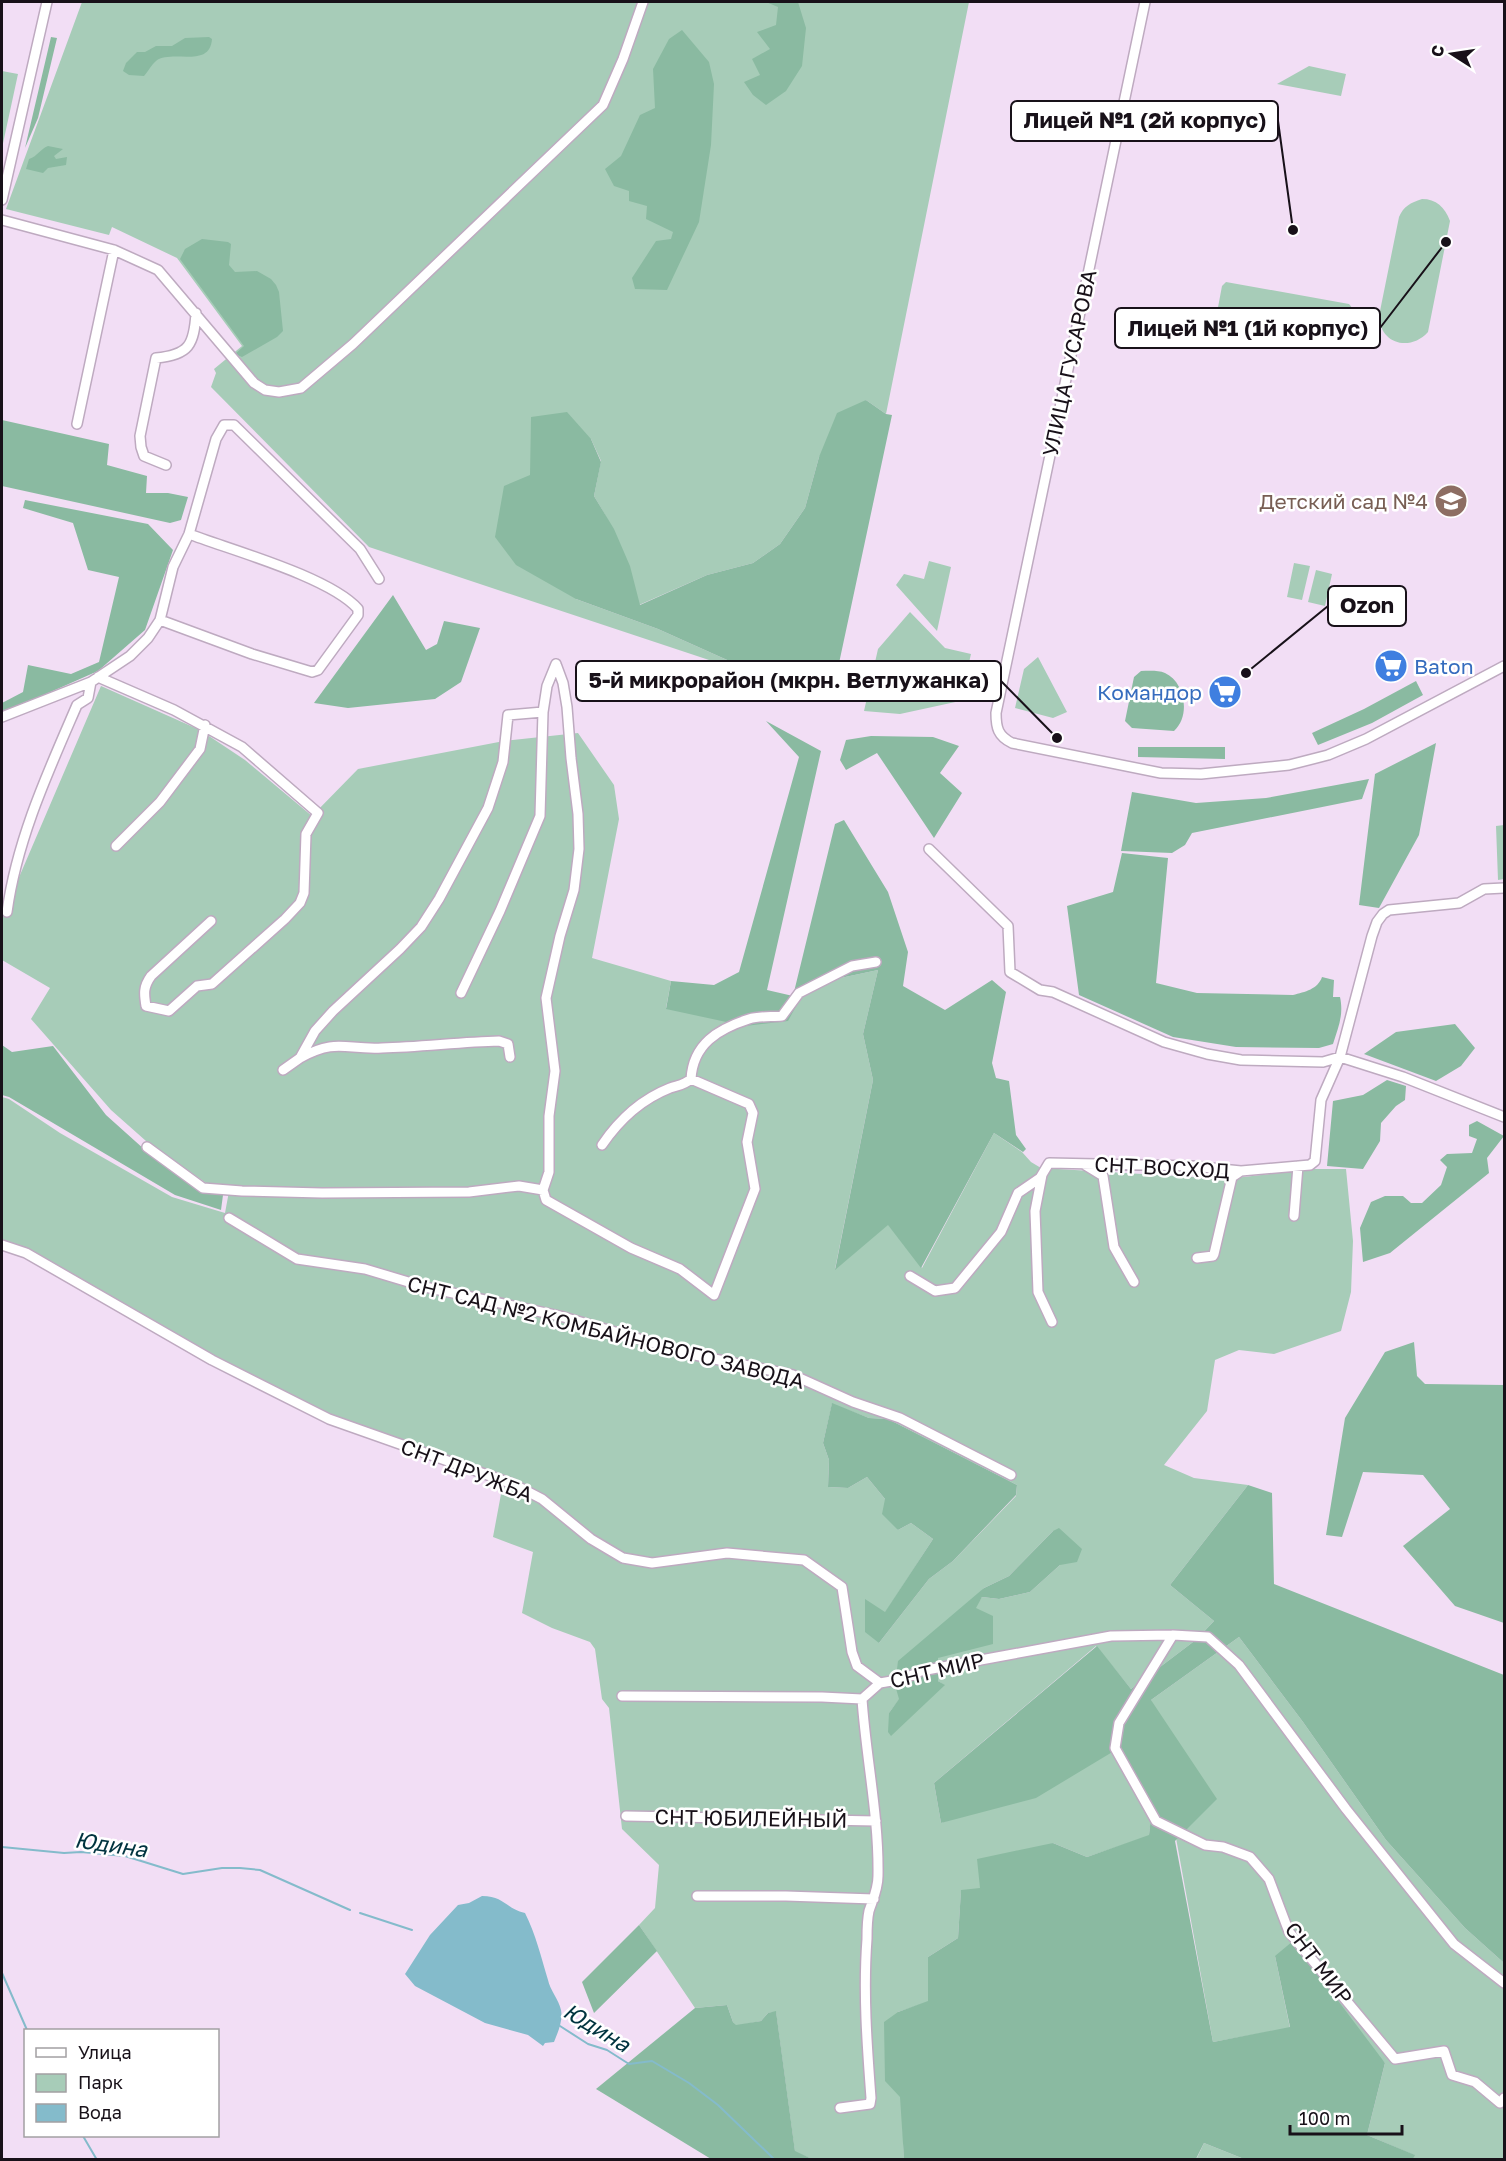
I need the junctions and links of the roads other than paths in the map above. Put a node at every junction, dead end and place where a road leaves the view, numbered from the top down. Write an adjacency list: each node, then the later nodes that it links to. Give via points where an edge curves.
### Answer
1 (47, 2): 4 (street)
2 (643, 2): 7 (street, via 603,105 301,388 279,392 254,383)
3 (1145, 2): 13 (street, УЛИЦА ГУСАРОВА, via 996,713 999,734 1012,743 1129,767 1171,773 1238,772 1328,755)
4 (2, 200)
5 (2, 220): 6 (street)
6 (114, 250): 7 (street, via 158,270); 8 (street)
7 (196, 313): 9 (street, via 193,340 185,352 156,358 140,436 144,456)
8 (77, 424)
9 (166, 465)
10 (189, 534): 11 (street, via 216,439 224,425 234,425 360,549); 12 (street, via 173,567); 12 (street, via 334,590 358,609 358,615 318,670 312,672)
11 (380, 579)
12 (160, 620): 14 (street, via 130,656)
13 (1504, 666)
14 (94, 679): 16 (street); 17 (street); 21 (street, via 88,698 77,705 35,802)
15 (543, 712): 24 (street, via 540,816); 27 (street, via 508,715 504,762 488,808 439,899 421,927 315,1030); 37 (street, via 556,664 567,707 579,849 574,890 546,998 555,1071 549,1116 549,1172)
16 (2, 717)
17 (205, 725): 18 (street, via 200,749 160,802); 22 (street, via 242,747 318,813 306,834 304,893 285,920 212,984 197,986 169,1011 146,1006 143,993 151,976)
18 (116, 846)
19 (929, 849): 26 (street, via 1008,926 1010,972 1040,990 1053,992 1164,1042 1207,1054 1241,1060 1311,1062)
20 (1504, 888): 26 (street, via 1484,889 1459,903 1389,910 1383,914 1372,936)
21 (7, 912)
22 (211, 921)
23 (876, 962): 29 (street, via 852,966 799,993 782,1016 750,1019 713,1036 696,1053)
24 (461, 993)
25 (510, 1057): 27 (street, via 508,1044 499,1041 379,1048 338,1045 318,1048)
26 (1340, 1057): 30 (street); 34 (street, via 1321,1100 1314,1161)
27 (300, 1058): 28 (street)
28 (283, 1070)
29 (692, 1079): 31 (street, via 634,1109 615,1125); 37 (street, via 749,1104 753,1113 747,1142 755,1189 714,1295 680,1269 631,1248 546,1200)
30 (1504, 1117)
31 (602, 1145)
32 (147, 1147): 37 (street, via 203,1188 322,1193 469,1192 519,1186)
33 (1083, 1163): 35 (street, СНТ ВОСХОД); 36 (street, СНТ ВОСХОД, via 1049,1163); 43 (street, СНТ ВОСХОД, via 1103,1176 1114,1247)
34 (1298, 1166): 35 (street, СНТ ВОСХОД); 38 (street)
35 (1241, 1171): 41 (street, СНТ ВОСХОД, via 1232,1177 1213,1256)
36 (1040, 1178): 42 (street, СНТ ВОСХОД, via 1018,1193 1001,1232 955,1288 935,1291); 44 (street, via 1035,1211 1038,1292)
37 (543, 1190)
38 (1294, 1216)
39 (229, 1218): 45 (street, СНТ САД №2 КОМБАЙНОВОГО ЗАВОДА, via 297,1259 365,1269 425,1287 560,1316 695,1355 793,1375 900,1418)
40 (2, 1245): 47 (street, СНТ ДРУЖБА, via 26,1253 212,1360 329,1419 513,1484 623,1558 651,1563 727,1553 804,1560 842,1587 857,1666)
41 (1197, 1258)
42 (910, 1276)
43 (1134, 1282)
44 (1052, 1322)
45 (1011, 1475)
46 (1173, 1635): 47 (street, СНТ МИР, via 1111,1636 921,1671); 54 (street, СНТ МИР, via 1208,1637 1239,1665 1346,1809 1454,1944); 55 (street, СНТ МИР, via 1119,1723 1115,1748 1156,1821 1205,1845 1223,1846 1250,1857 1269,1879 1289,1932 1395,2059 1444,2051 1452,2075 1475,2082 1500,2103)
47 (880, 1683): 49 (street)
48 (622, 1696): 49 (street)
49 (862, 1699): 51 (street, СНТ ЮБИЛЕЙНЫЙ)
50 (626, 1816): 51 (street, СНТ ЮБИЛЕЙНЫЙ)
51 (876, 1821): 53 (street, СНТ ЮБИЛЕЙНЫЙ, via 878,1876)
52 (697, 1896): 53 (street)
53 (874, 1899): 56 (street, СНТ ЮБИЛЕЙНЫЙ, via 869,1912 864,1983 871,2098 870,2104)
54 (1504, 1983)
55 (1504, 2098)
56 (840, 2108)

